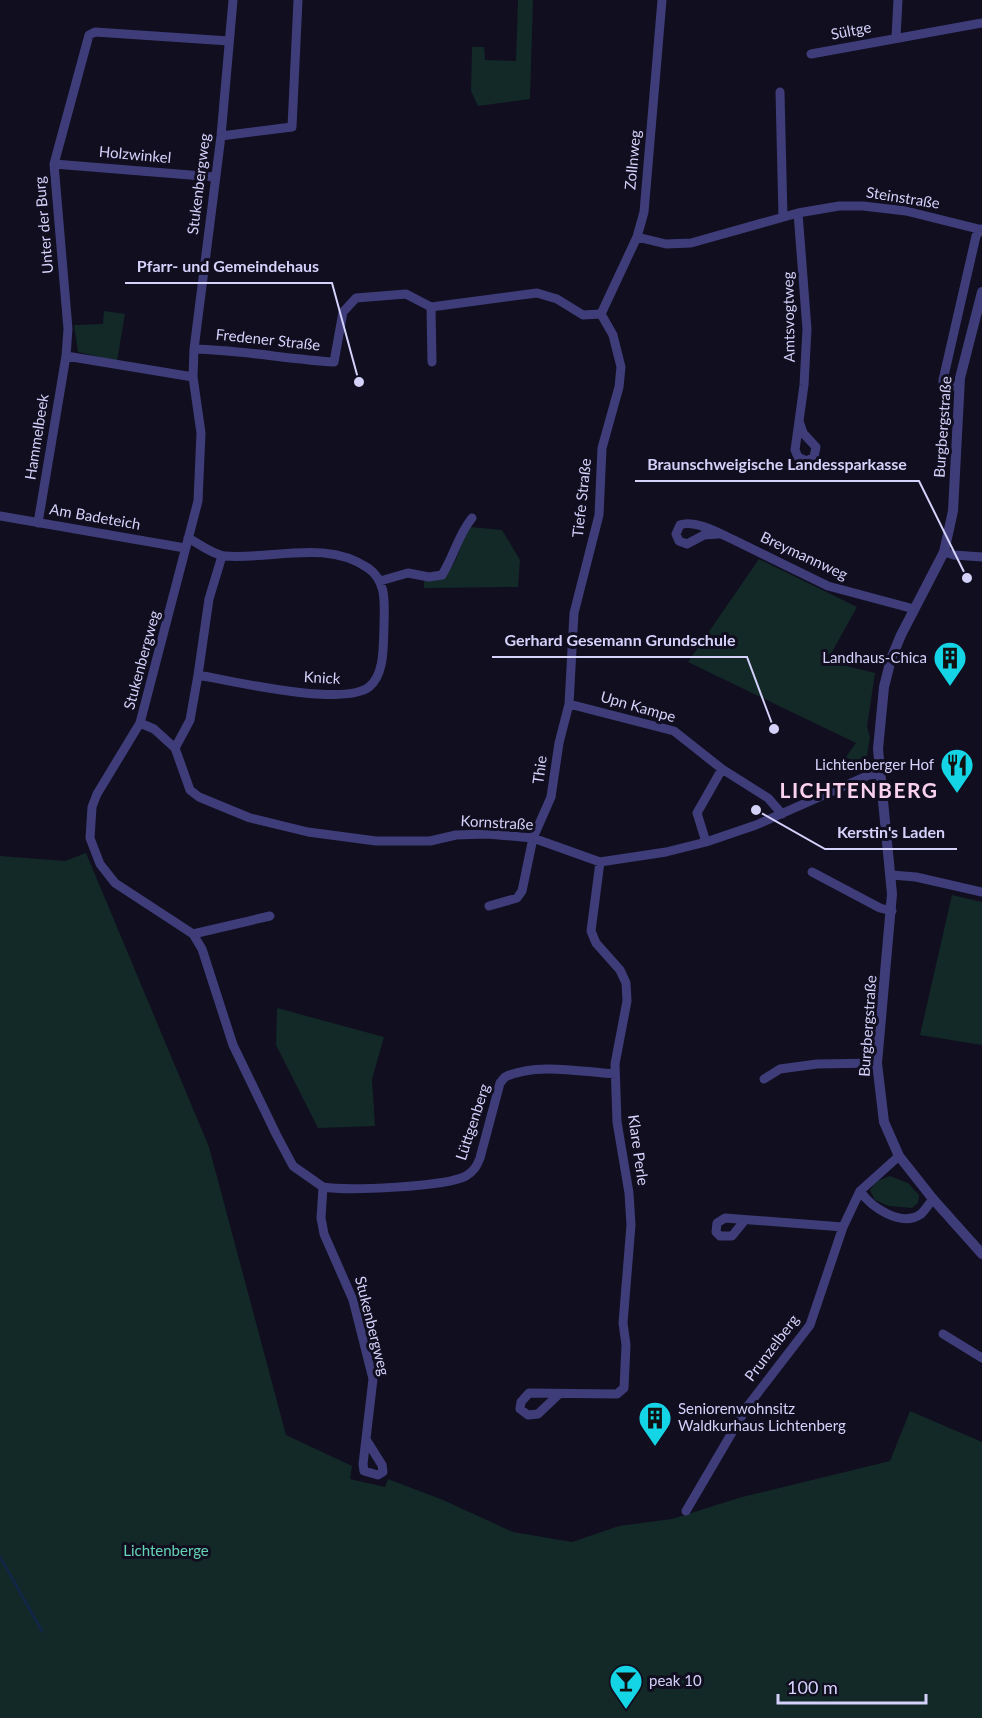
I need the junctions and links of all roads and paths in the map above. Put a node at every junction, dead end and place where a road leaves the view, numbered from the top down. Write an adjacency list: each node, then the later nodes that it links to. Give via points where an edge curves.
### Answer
1 (233, 0): 7 (street, Stukenbergweg)
2 (298, 0): 10 (street, via 292,127)
3 (662, 0): 16 (street, Zollnweg, via 644,212)
4 (898, 0): 6 (street)
5 (982, 23): 6 (street, Sültge)
6 (896, 37): 8 (street, Sültge)
7 (229, 41): 10 (street, Stukenbergweg); 11 (street, Unter der Burg, via 95,32 89,35)
8 (811, 54)
9 (780, 92): 14 (street)
10 (220, 136): 12 (street, Stukenbergweg)
11 (54, 164): 12 (street, Holzwinkel); 21 (street, Unter der Burg, via 68,329)
12 (215, 177): 20 (street, Stukenbergweg)
13 (798, 213): 14 (street, Steinstraße); 15 (street, Steinstraße, via 863,206); 25 (street, Amtsvogtweg, via 807,329)
14 (783, 217): 16 (street, Steinstraße, via 691,243 666,244)
15 (981, 229): 24 (street, via 976,236 943,380 943,384)
16 (637, 237): 19 (street, Zollnweg)
17 (982, 292): 24 (street, Burgbergstraße)
18 (431, 307): 19 (street, via 537,293 551,296 578,313); 20 (street, Fredener Straße, via 406,294 356,298 343,312 334,362); 22 (street)
19 (601, 314): 38 (street, Tiefe Straße, via 614,335 621,367 602,448 599,515 574,613)
20 (194, 349): 23 (street, Stukenbergweg)
21 (66, 356): 23 (street); 28 (street, Hammelbeek)
22 (432, 362)
23 (193, 377): 30 (street, Stukenbergweg, via 201,464 198,501)
24 (959, 387): 32 (street, Burgbergstraße, via 953,511)
25 (799, 421)
26 (0, 516): 28 (street, Am Badeteich)
27 (472, 518): 35 (street, via 442,575 408,573)
28 (38, 523): 31 (street, Am Badeteich)
29 (718, 534): 36 (street, Breymannweg, via 828,586)
30 (188, 538): 31 (street, Stukenbergweg); 33 (street)
31 (185, 548): 39 (street, Stukenbergweg)
32 (944, 552): 34 (street); 36 (street, Burgbergstraße)
33 (222, 556): 35 (street, via 314,552 334,555 357,562); 37 (street, via 206,611)
34 (982, 557)
35 (380, 581): 37 (street, Knick, via 385,594 380,673 369,687 353,694 333,694 277,690)
36 (914, 609): 42 (street, Burgbergstraße, via 887,671 879,731)
37 (198, 675): 40 (street, via 190,720)
38 (569, 704): 41 (street, Upn Kampe, via 674,731); 44 (street, Thie, via 551,797)
39 (140, 723): 40 (street, Kornstraße, via 154,729); 53 (street, Stukenbergweg, via 97,794 90,838 100,864 115,883)
40 (175, 748): 44 (street, Kornstraße, via 190,790 250,818 308,832 376,841 430,841 487,834)
41 (722, 769): 43 (street, Upn Kampe, via 768,798); 45 (street, via 698,813)
42 (879, 774): 43 (street, Kornstraße); 48 (street, Burgbergstraße)
43 (782, 814): 45 (street, Kornstraße)
44 (533, 838): 46 (street, Kornstraße); 50 (street, Thie, via 520,894)
45 (706, 842): 46 (street, Kornstraße)
46 (600, 862): 55 (street, Klare Perle, via 591,931 626,983 627,1000)
47 (812, 872): 51 (street)
48 (892, 875): 49 (street); 51 (street, Burgbergstraße)
49 (982, 892)
50 (489, 906)
51 (892, 911): 54 (street, Burgbergstraße)
52 (270, 916): 53 (street)
53 (193, 934): 58 (street, via 202,950 232,1045 276,1134 293,1166)
54 (877, 1063): 56 (street, via 780,1069); 57 (street, Burgbergstraße, via 884,1122)
55 (615, 1074): 58 (street, Lüttgenberg, via 527,1071 505,1077 475,1169 457,1179 359,1188); 66 (street, Klare Perle, via 617,1122 631,1225 623,1323 624,1388 616,1394)
56 (764, 1079)
57 (899, 1155): 59 (street, Prunzelberg); 60 (street, Burgbergstraße)
58 (323, 1187): 67 (street, Stukenbergweg, via 324,1234 353,1299 373,1379)
59 (860, 1191): 60 (street, via 880,1211 908,1219 920,1214); 62 (street, Prunzelberg)
60 (933, 1199): 63 (street, Burgbergstraße)
61 (745, 1220): 62 (street)
62 (843, 1227): 68 (street, Prunzelberg, via 810,1325 747,1407)
63 (982, 1254)
64 (943, 1334): 65 (street)
65 (982, 1358)
66 (559, 1394)
67 (367, 1441)
68 (686, 1511)

